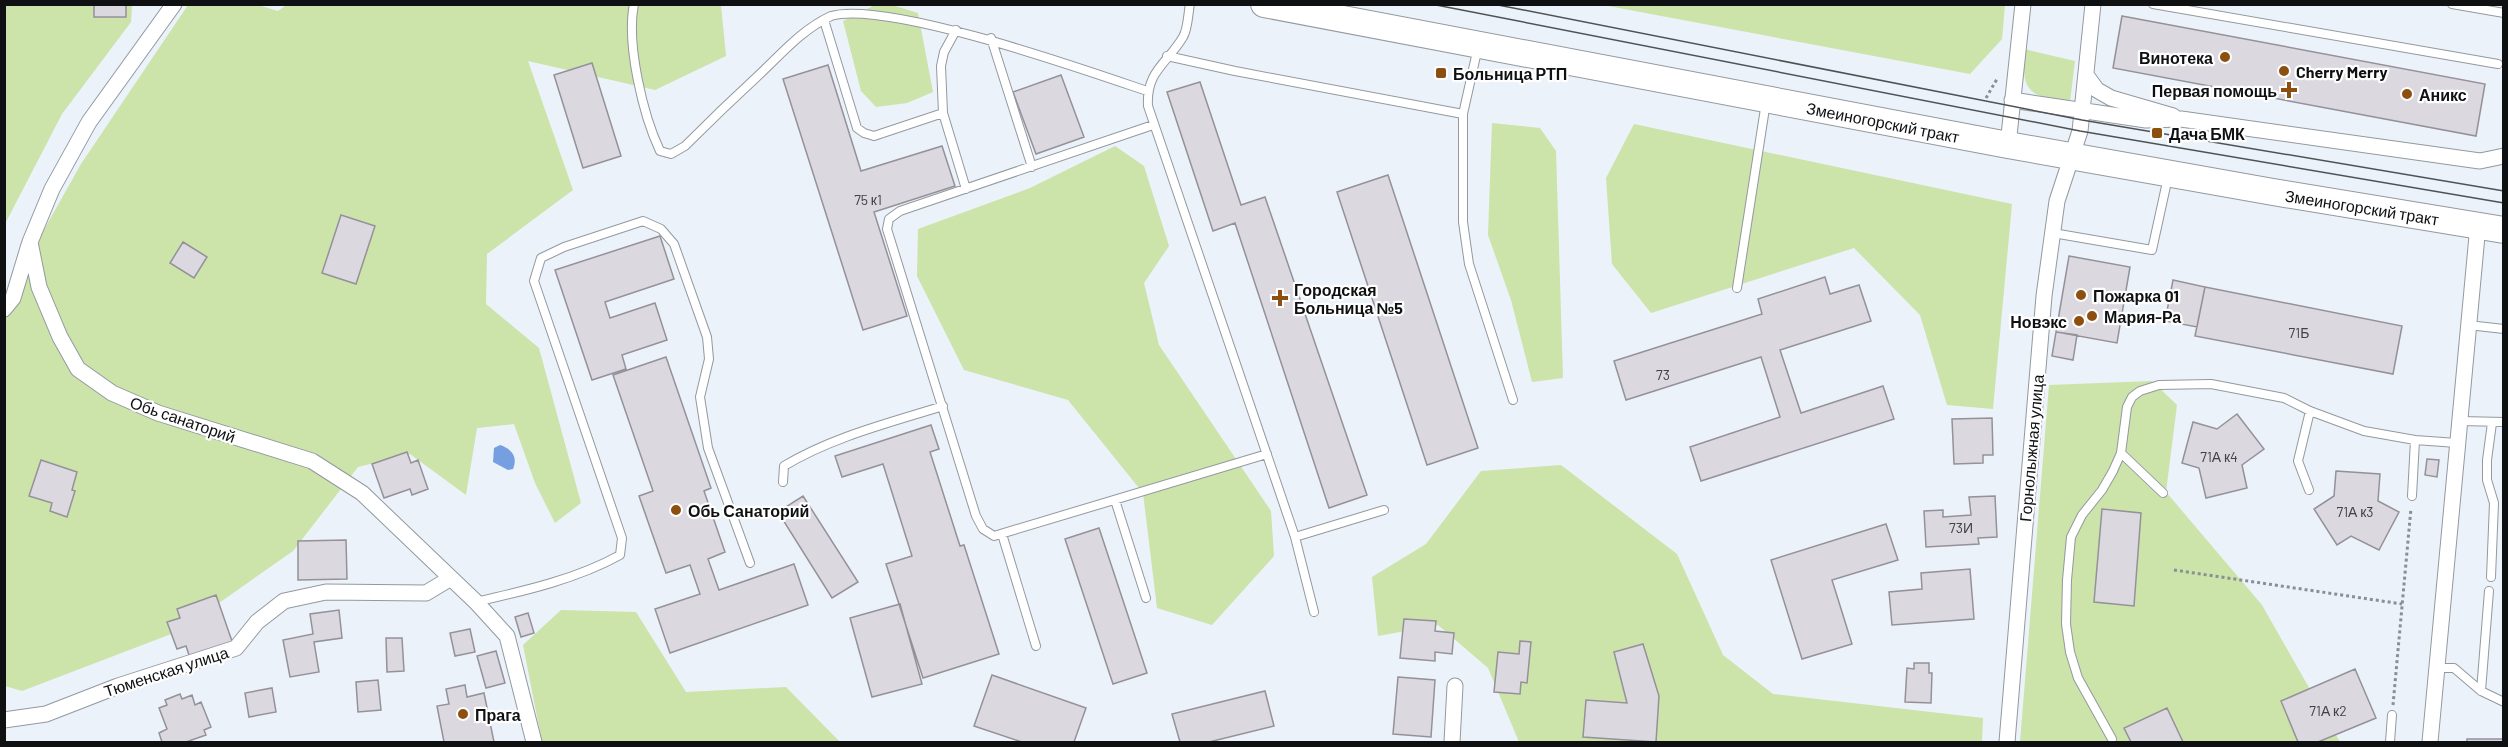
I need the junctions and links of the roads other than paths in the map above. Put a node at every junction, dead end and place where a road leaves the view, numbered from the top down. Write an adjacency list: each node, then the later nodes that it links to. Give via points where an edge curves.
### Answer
1 (174, 4): 34 (street, via 89,122 52,189)
2 (634, 4): 10 (lane, via 634,63 649,127 660,152 671,154 685,146 804,31)
3 (1190, 4): 14 (lane, via 1184,36)
4 (1264, 4): 13 (highway, Змеиногорский тракт)
5 (2023, 4): 19 (street)
6 (2093, 4): 16 (street, Горнолыжная улица)
7 (2153, 4): 15 (lane)
8 (2452, 4): 9 (lane)
9 (2504, 13)
10 (824, 20): 11 (lane, via 850,10 926,19); 21 (lane, via 857,128 874,136)
11 (956, 30): 12 (lane); 21 (lane, via 941,66)
12 (992, 38): 17 (lane); 28 (lane)
13 (1478, 46): 18 (highway, Змеиногорский тракт); 22 (lane)
14 (1167, 56): 17 (lane); 22 (lane)
15 (2498, 64)
16 (2086, 75): 20 (street, Горнолыжная улица); 23 (street, via 2097,90 2111,98)
17 (1147, 91): 24 (lane)
18 (1766, 100): 25 (highway, Змеиногорский тракт); 35 (lane)
19 (2012, 100): 20 (street); 25 (street)
20 (2083, 111): 23 (street, via 2146,120); 26 (street, Горнолыжная улица)
21 (943, 113): 30 (lane)
22 (1463, 114): 39 (lane, via 1463,222 1469,264)
23 (2181, 118): 27 (street, via 2480,162)
24 (1153, 125): 28 (lane); 48 (lane)
25 (2008, 145): 26 (highway, Змеиногорский тракт)
26 (2072, 156): 29 (highway, Змеиногорский тракт); 33 (street, Горнолыжная улица, via 2057,201)
27 (2504, 156)
28 (1032, 167): 30 (lane)
29 (2169, 173): 31 (highway, Змеиногорский тракт); 33 (lane, via 2152,250)
30 (966, 189): 40 (lane, via 900,211 889,219 887,229)
31 (2478, 225): 32 (highway, Змеиногорский тракт); 37 (street)
32 (2504, 230)
33 (2053, 233): 74 (street, Горнолыжная улица, via 2037,370)
34 (30, 242): 36 (street, via 13,298); 59 (street, Обь санаторий, via 39,287 78,369 112,393 158,413 312,461 362,493)
35 (1737, 288)
36 (4, 309)
37 (2468, 325): 38 (lane); 42 (street)
38 (2504, 329)
39 (1513, 400)
40 (943, 406): 49 (lane, via 835,440 801,455 784,466); 55 (lane, via 976,516 983,529 994,536)
41 (2310, 411): 45 (lane, via 2364,431); 47 (lane, via 2284,398 2211,384 2159,385 2132,397); 50 (lane, via 2298,461)
42 (2460, 421): 44 (lane); 46 (street)
43 (2504, 422): 44 (lane)
44 (2492, 423): 58 (lane, via 2487,460 2487,480 2494,503)
45 (2415, 441): 46 (lane); 52 (lane)
46 (2457, 443): 65 (street)
47 (2121, 453): 51 (lane); 71 (lane, via 2102,490 2075,525 2067,580 2070,652 2078,678)
48 (1267, 454): 53 (lane); 56 (lane)
49 (783, 482)
50 (2308, 490)
51 (2163, 493)
52 (2412, 496)
53 (1115, 500): 55 (lane); 61 (lane)
54 (1384, 510): 56 (lane)
55 (1002, 534): 64 (lane)
56 (1295, 537): 63 (lane)
57 (750, 563): 62 (lane, via 708,448 700,397 708,359 707,337 674,244 661,229 643,221 541,258 534,280 622,538 620,555 603,564)
58 (2491, 577)
59 (451, 578): 62 (street, Обь санаторий); 70 (street, Тюменская улица, via 426,593 326,592 284,601 257,622 236,648 46,714)
60 (2489, 591): 67 (lane)
61 (1146, 598)
62 (476, 602): 72 (street, Обь санаторий, via 507,636)
63 (1314, 612)
64 (1036, 646)
65 (2438, 668): 67 (lane, via 2454,668); 76 (street)
66 (1455, 686): 73 (street)
67 (2481, 691): 68 (lane)
68 (2504, 702)
69 (2392, 715): 75 (lane)
70 (4, 720)
71 (2112, 739)
72 (534, 742)
73 (1452, 742)
74 (2007, 742)
75 (2390, 742)
76 (2430, 742)

